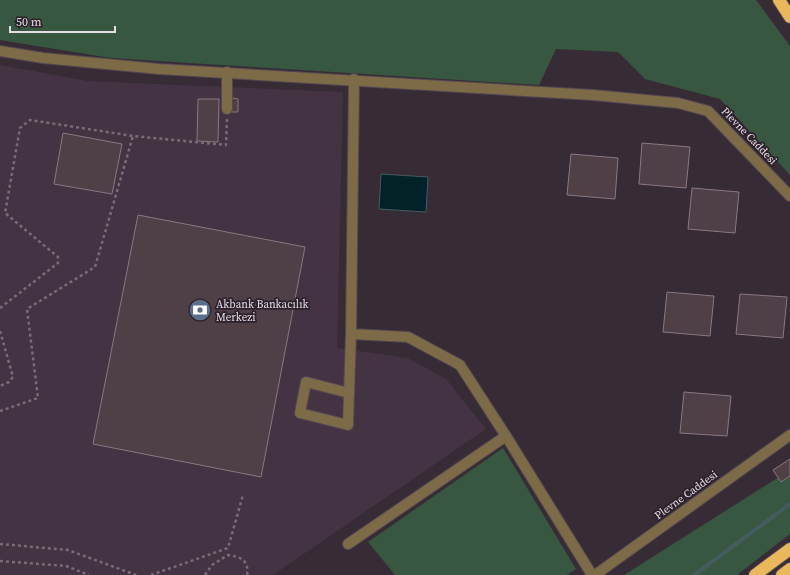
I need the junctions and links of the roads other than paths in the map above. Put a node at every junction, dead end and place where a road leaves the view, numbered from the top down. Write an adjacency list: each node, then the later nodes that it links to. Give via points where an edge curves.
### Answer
1 (779, 0): 2 (highway)
2 (790, 17)
3 (0, 51): 4 (street, via 43,58 160,69)
4 (227, 72): 5 (street); 6 (street)
5 (354, 79): 7 (street, Plevne Caddesi, via 593,95 678,103 708,111); 8 (street)
6 (227, 109)
7 (790, 196)
8 (351, 334): 9 (street); 11 (street, via 408,337 460,365)
9 (349, 392): 9 (street, via 348,425 300,413 306,382)
10 (790, 435): 16 (street, Plevne Caddesi)
11 (506, 436): 12 (street); 15 (street)
12 (348, 544)
13 (790, 549): 17 (highway)
14 (790, 569): 18 (highway)
15 (592, 575)
16 (596, 575)
17 (755, 575)
18 (782, 575)

